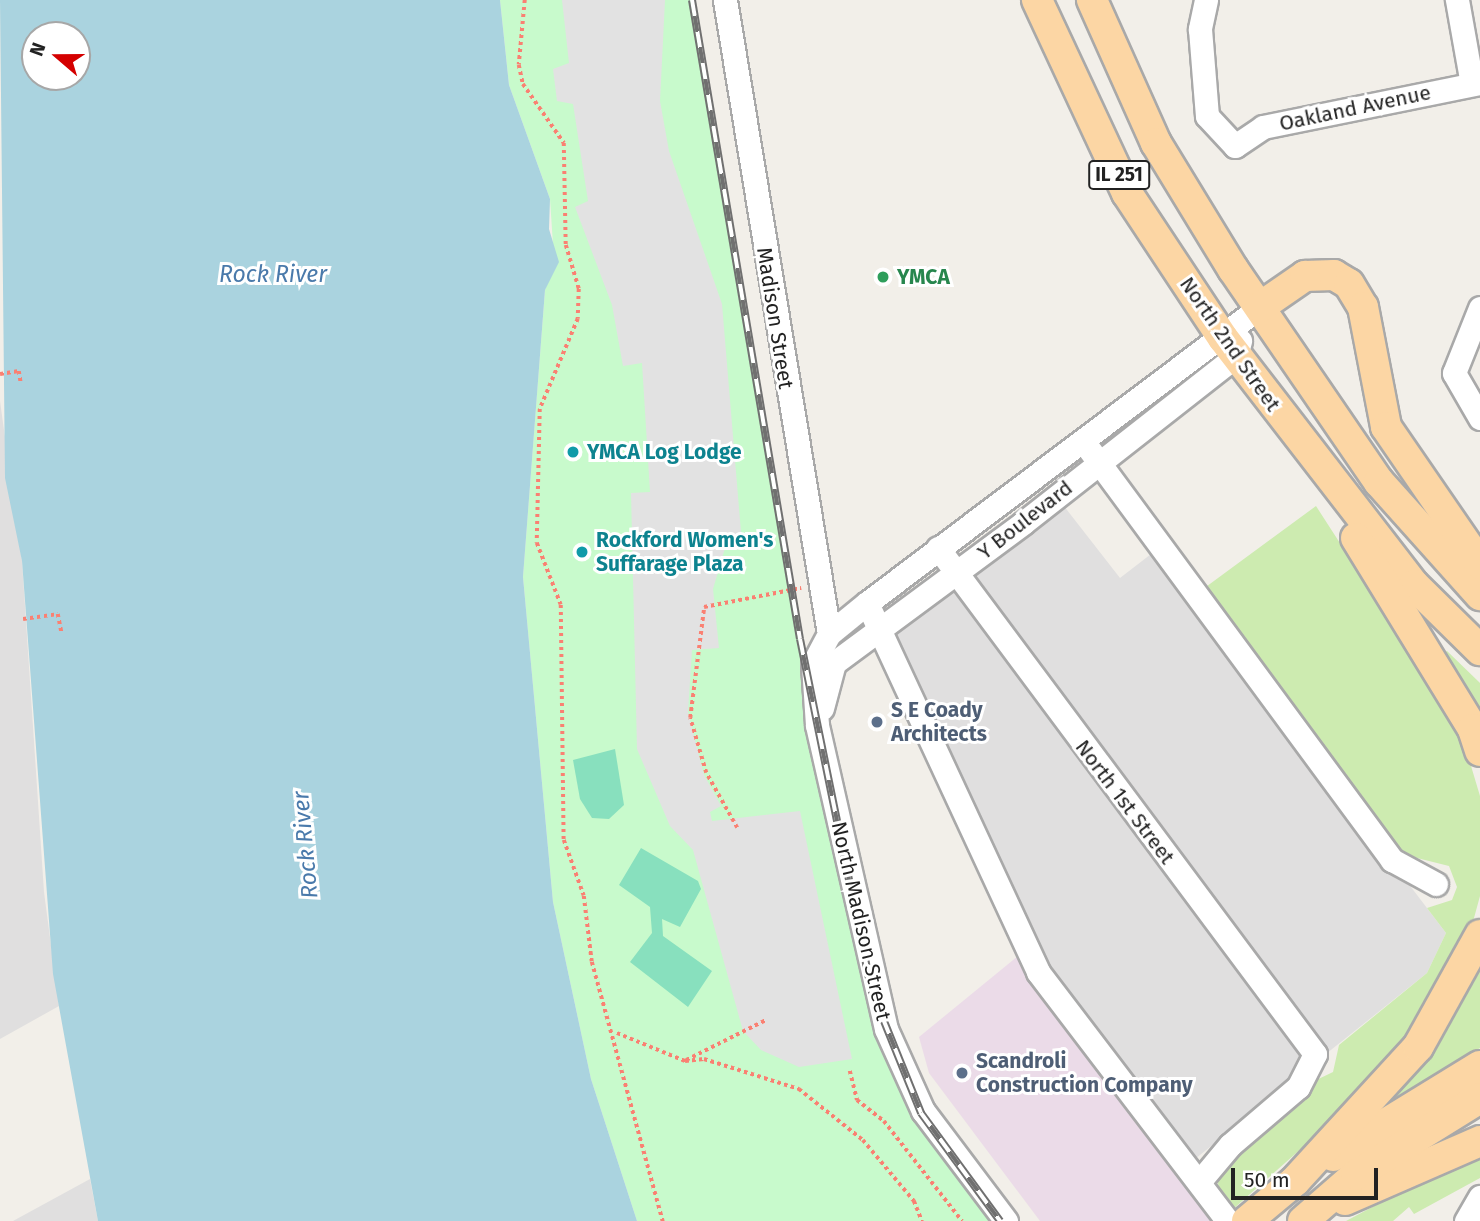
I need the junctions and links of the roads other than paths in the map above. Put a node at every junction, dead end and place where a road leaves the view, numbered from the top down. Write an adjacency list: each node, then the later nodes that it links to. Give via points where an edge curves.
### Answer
1 (724, 0): 19 (street, Madison Street, via 817,586)
2 (1037, 0): 8 (main road, North 2nd Street / IL 251, via 1127,194)
3 (1092, 0): 8 (main road, North 2nd Street / IL 251, via 1156,143 1233,269)
4 (1206, 0): 6 (street, Oakland Avenue, via 1200,29 1208,116 1235,146 1264,127)
5 (1457, 0): 6 (street)
6 (1476, 83)
7 (1480, 308): 10 (street, via 1454,373)
8 (1240, 331): 9 (main road, North 2nd Street / IL 251); 11 (street, Y Boulevard); 12 (street, Y Boulevard); 14 (main road, via 1296,336 1443,529); 14 (main road, via 1305,275 1334,275 1349,284 1363,307 1386,427); 16 (main road, North 2nd Street / IL 251)
9 (1265, 396): 20 (main road, North 2nd Street / IL 251, via 1415,585); 22 (main road, via 1395,598 1473,729)
10 (1480, 418)
11 (1085, 442): 12 (street); 13 (street, Y Boulevard)
12 (1097, 463): 15 (street, Y Boulevard); 23 (street, via 1392,860)
13 (938, 548): 15 (street, North 1st Street); 17 (street, Y Boulevard)
14 (1480, 564)
15 (957, 574): 18 (street, Y Boulevard); 29 (street, North 1st Street, via 1315,1054 1298,1087 1238,1137)
16 (1480, 595)
17 (867, 603): 18 (street); 19 (street, Y Boulevard)
18 (881, 630): 21 (street, Y Boulevard, via 834,663); 29 (street, via 1038,972)
19 (829, 634): 21 (street, North Madison Street, via 813,664)
20 (1480, 650)
21 (817, 725): 32 (street, North Madison Street, via 886,1029 923,1111)
22 (1480, 751)
23 (1436, 884)
24 (1480, 935): 28 (main road, via 1418,1047)
25 (1480, 1066): 28 (main road)
26 (1480, 1098): 31 (main road, via 1356,1175)
27 (1480, 1141): 31 (main road)
28 (1295, 1181): 34 (main road)
29 (1199, 1182): 33 (street)
30 (1480, 1197): 35 (street)
31 (1308, 1217)
32 (1006, 1221)
33 (1228, 1221)
34 (1247, 1221)
35 (1466, 1221)

